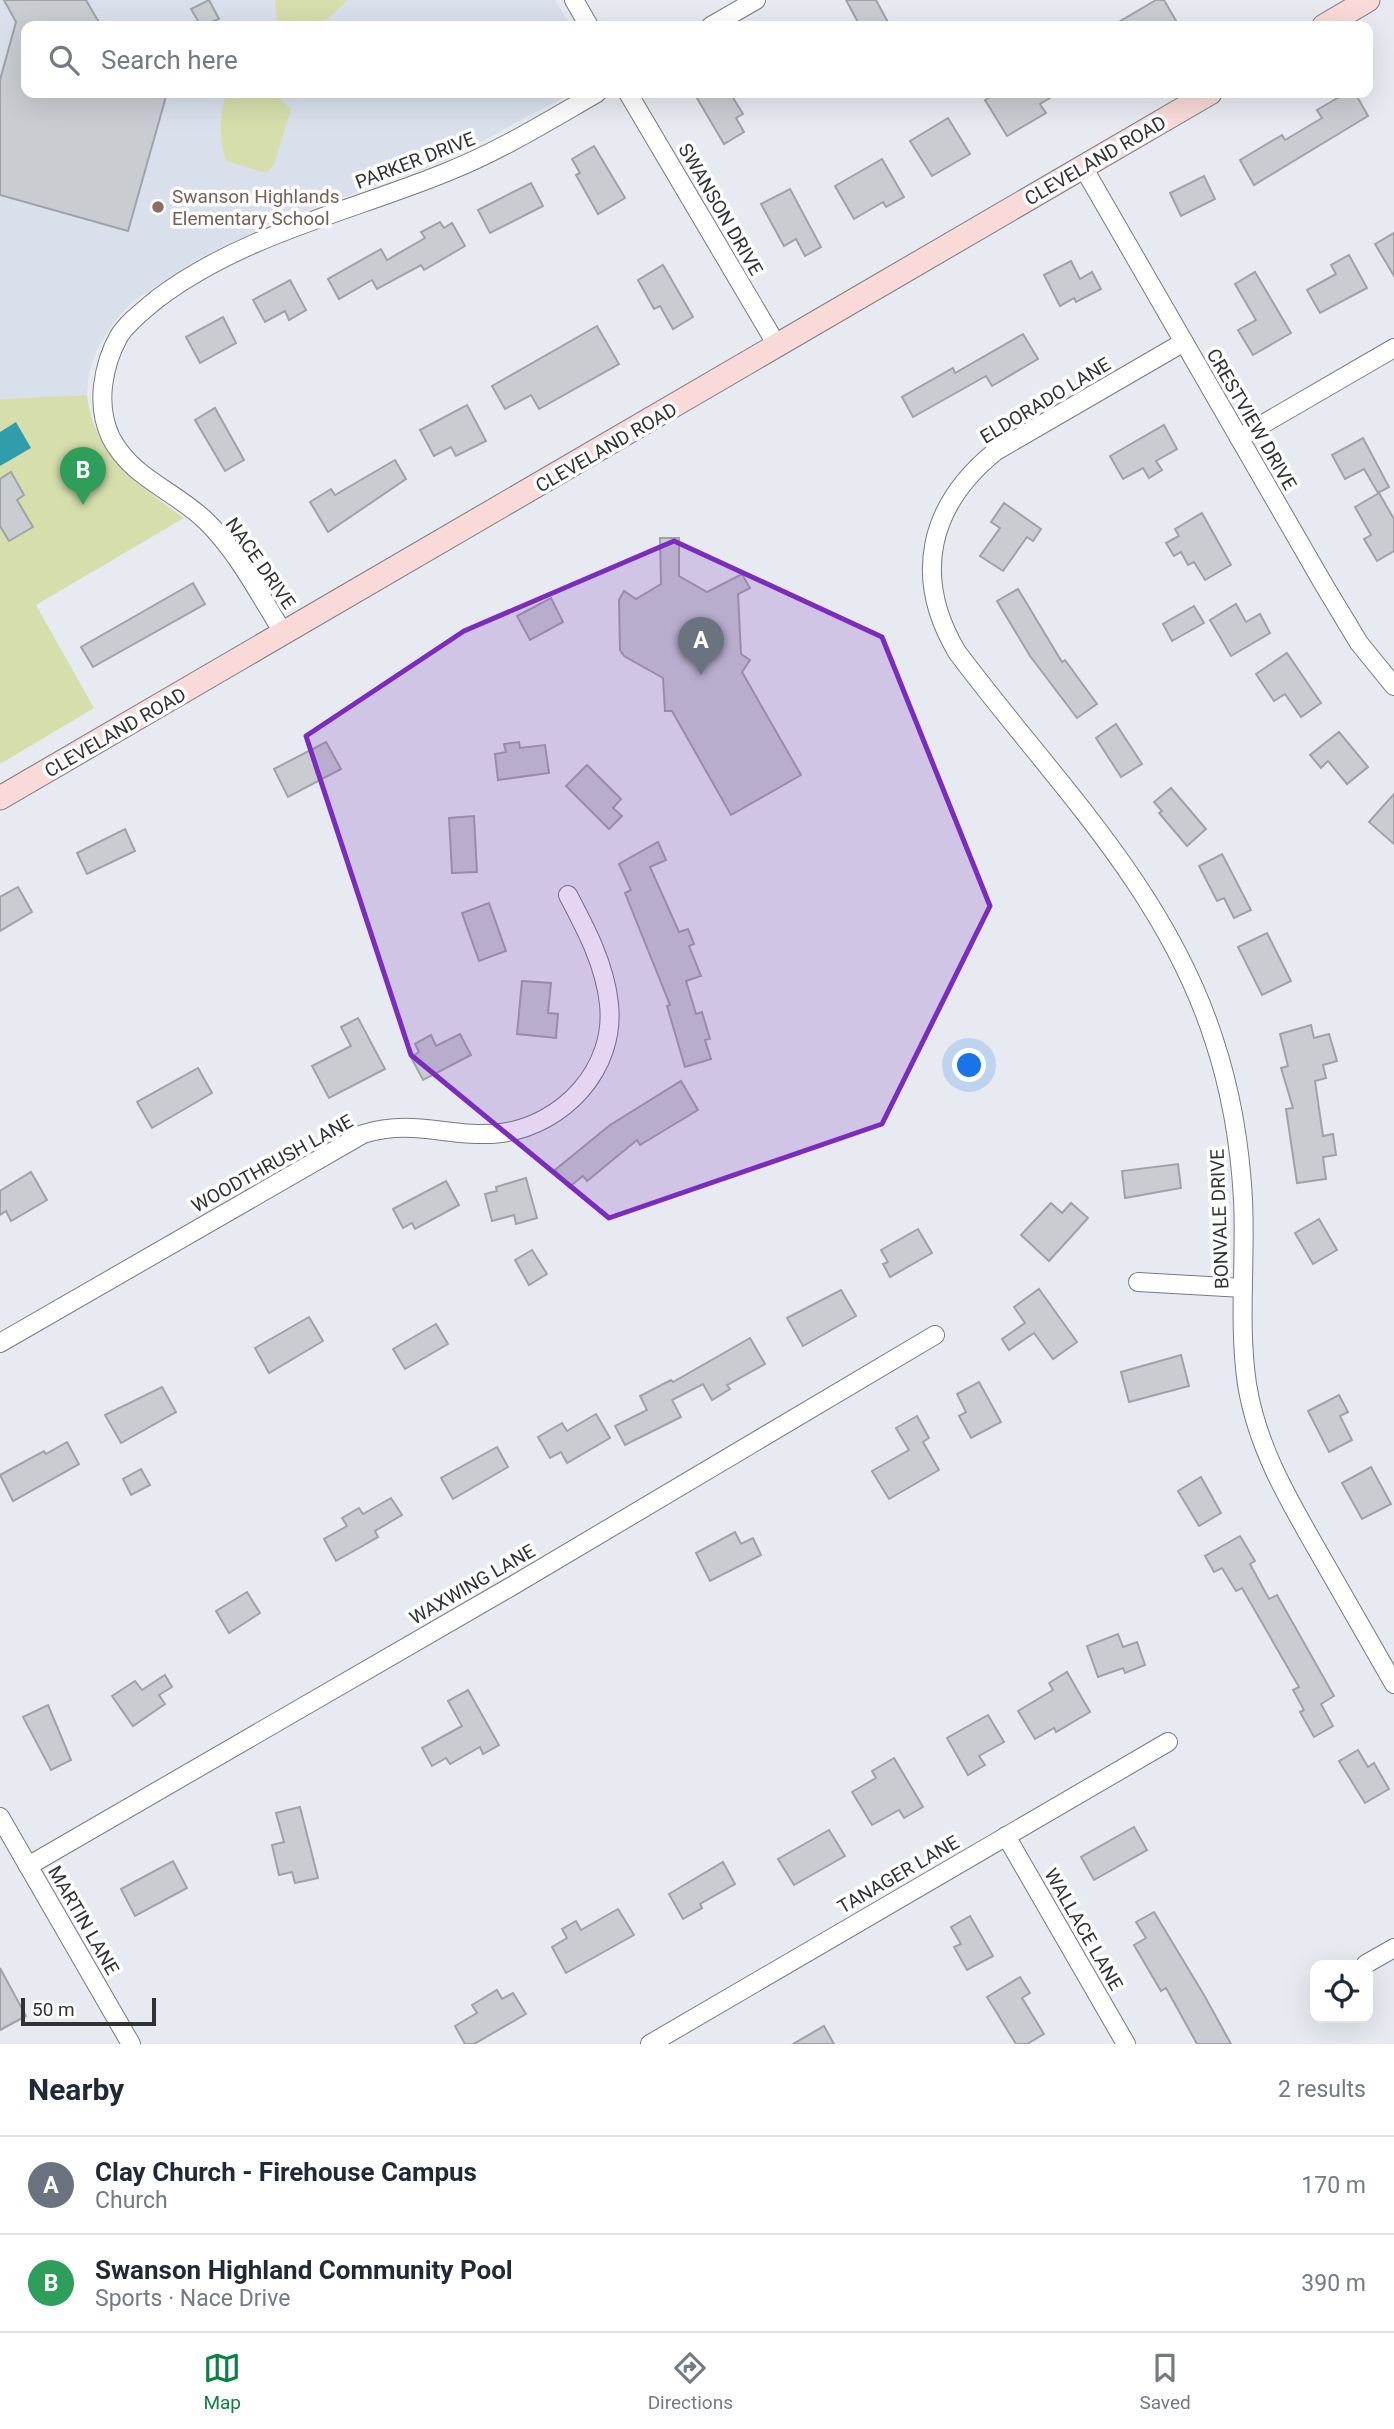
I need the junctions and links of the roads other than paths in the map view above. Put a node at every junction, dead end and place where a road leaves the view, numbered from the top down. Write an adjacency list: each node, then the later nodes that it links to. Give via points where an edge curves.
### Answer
1 (574, 0): 4 (street)
2 (756, 0): 5 (street)
3 (1368, 0): 6 (main road)
4 (586, 21)
5 (720, 21)
6 (1332, 21)
7 (588, 98): 11 (street, PARKER DRIVE, via 450,171)
8 (631, 98): 13 (street, SWANSON DRIVE)
9 (1201, 98): 10 (main road, CLEVELAND ROAD)
10 (1083, 167): 12 (street, CRESTVIEW DRIVE); 13 (main road, CLEVELAND ROAD)
11 (240, 250): 16 (street, NACE DRIVE, via 178,283 120,334 105,373 103,417 111,437 139,474 207,522)
12 (1184, 342): 15 (street, CRESTVIEW DRIVE); 18 (street, ELDORADO LANE, via 996,451 960,485 939,522 933,578 950,640)
13 (778, 347): 16 (main road, CLEVELAND ROAD)
14 (1394, 348): 15 (street)
15 (1239, 438): 17 (street, CRESTVIEW DRIVE, via 1359,643)
16 (284, 634): 19 (main road, CLEVELAND ROAD)
17 (1394, 686)
18 (1049, 768): 22 (street, BONVALE DRIVE, via 1133,875 1161,919 1214,1039 1238,1147)
19 (0, 798)
20 (568, 895): 24 (street, WOODTHRUSH LANE, via 603,975 609,1025 595,1072 563,1108 541,1122 498,1133 402,1126 363,1135)
21 (1138, 1282): 22 (street)
22 (1243, 1287): 25 (street, BONVALE DRIVE, via 1247,1386 1267,1458)
23 (935, 1335): 29 (street, WAXWING LANE)
24 (0, 1343)
25 (1394, 1684)
26 (1168, 1742): 28 (street, TANAGER LANE)
27 (0, 1817): 29 (street, MARTIN LANE)
28 (1006, 1836): 33 (street, TANAGER LANE); 34 (street, WALLACE LANE)
29 (28, 1866): 32 (street, MARTIN LANE)
30 (1394, 1948): 31 (street)
31 (1373, 1960)
32 (131, 2044)
33 (650, 2044)
34 (1126, 2044)

